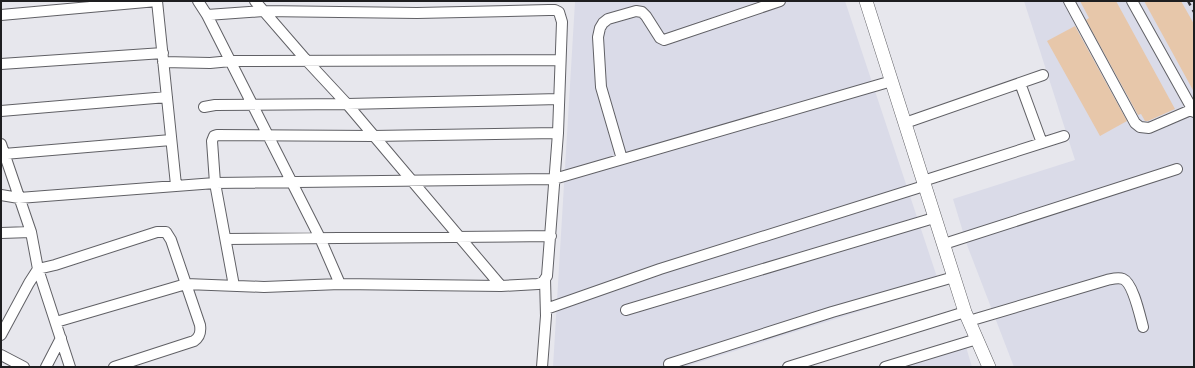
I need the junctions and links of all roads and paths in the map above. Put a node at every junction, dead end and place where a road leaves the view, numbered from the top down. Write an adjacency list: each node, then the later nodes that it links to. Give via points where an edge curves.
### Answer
1 (157, 1): 9 (street); 11 (street)
2 (198, 1): 10 (street)
3 (255, 1): 8 (street)
4 (780, 1): 35 (street, via 664,40 642,12 636,11 608,19 603,23 598,37 601,87)
5 (866, 1): 17 (main road)
6 (1069, 1): 25 (street, via 1135,123 1140,127 1149,128)
7 (1132, 1): 25 (street)
8 (263, 11): 10 (street); 12 (street, via 417,13 555,10 559,12 562,22); 14 (street)
9 (1, 15)
10 (207, 15): 13 (street)
11 (163, 58): 13 (street, via 210,63); 15 (street); 19 (street)
12 (560, 60): 14 (street); 20 (street)
13 (231, 61): 14 (street); 22 (street)
14 (306, 61): 21 (street)
15 (1, 64)
16 (1043, 75): 18 (street)
17 (892, 81): 26 (main road); 35 (street)
18 (1020, 83): 26 (street); 32 (street)
19 (167, 97): 24 (street); 31 (street)
20 (559, 99): 21 (street); 27 (street)
21 (347, 104): 22 (street); 29 (street)
22 (253, 105): 23 (street); 28 (street)
23 (204, 107)
24 (1, 111)
25 (1193, 111)
26 (905, 123): 41 (main road)
27 (558, 133): 29 (street); 37 (street)
28 (269, 135): 29 (street); 39 (street); 40 (street, via 214,136 212,140)
29 (374, 136): 38 (street)
30 (1064, 136): 32 (street)
31 (171, 140): 34 (street); 42 (street)
32 (1042, 143): 41 (street)
33 (1, 144): 34 (street)
34 (4, 154): 44 (street)
35 (622, 160): 37 (street)
36 (1176, 169): 52 (street)
37 (554, 179): 38 (street); 49 (street)
38 (411, 181): 39 (street); 48 (street)
39 (292, 182): 40 (street); 50 (street)
40 (215, 183): 42 (street); 51 (street)
41 (924, 183): 45 (main road); 60 (street)
42 (176, 185): 44 (street)
43 (1, 195): 44 (street)
44 (19, 198): 46 (street)
45 (934, 218): 52 (main road); 61 (street)
46 (31, 232): 47 (street); 53 (street)
47 (1, 233)
48 (459, 236): 49 (street); 50 (street); 59 (street)
49 (551, 236): 55 (street)
50 (320, 238): 51 (street); 57 (street)
51 (226, 239): 58 (street)
52 (944, 244): 54 (main road)
53 (38, 269): 56 (street, via 157,232 166,232); 63 (street); 65 (street)
54 (954, 277): 62 (main road); 69 (street, via 832,312)
55 (545, 279): 59 (street, via 538,284); 60 (street)
56 (186, 284): 58 (street); 63 (street); 73 (street, via 200,325 196,339)
57 (340, 284): 58 (street); 59 (street)
58 (234, 286)
59 (502, 286)
60 (546, 309): 74 (street)
61 (626, 310)
62 (967, 316): 64 (street, via 1121,278 1129,283); 67 (main road); 75 (street)
63 (56, 322): 66 (street)
64 (1143, 327)
65 (1, 335)
66 (60, 338): 71 (street); 72 (street)
67 (977, 339): 76 (street); 77 (main road)
68 (1, 355): 70 (street)
69 (669, 364)
70 (24, 367)
71 (46, 367)
72 (70, 367)
73 (114, 367)
74 (542, 367)
75 (788, 367)
76 (885, 367)
77 (990, 367)

